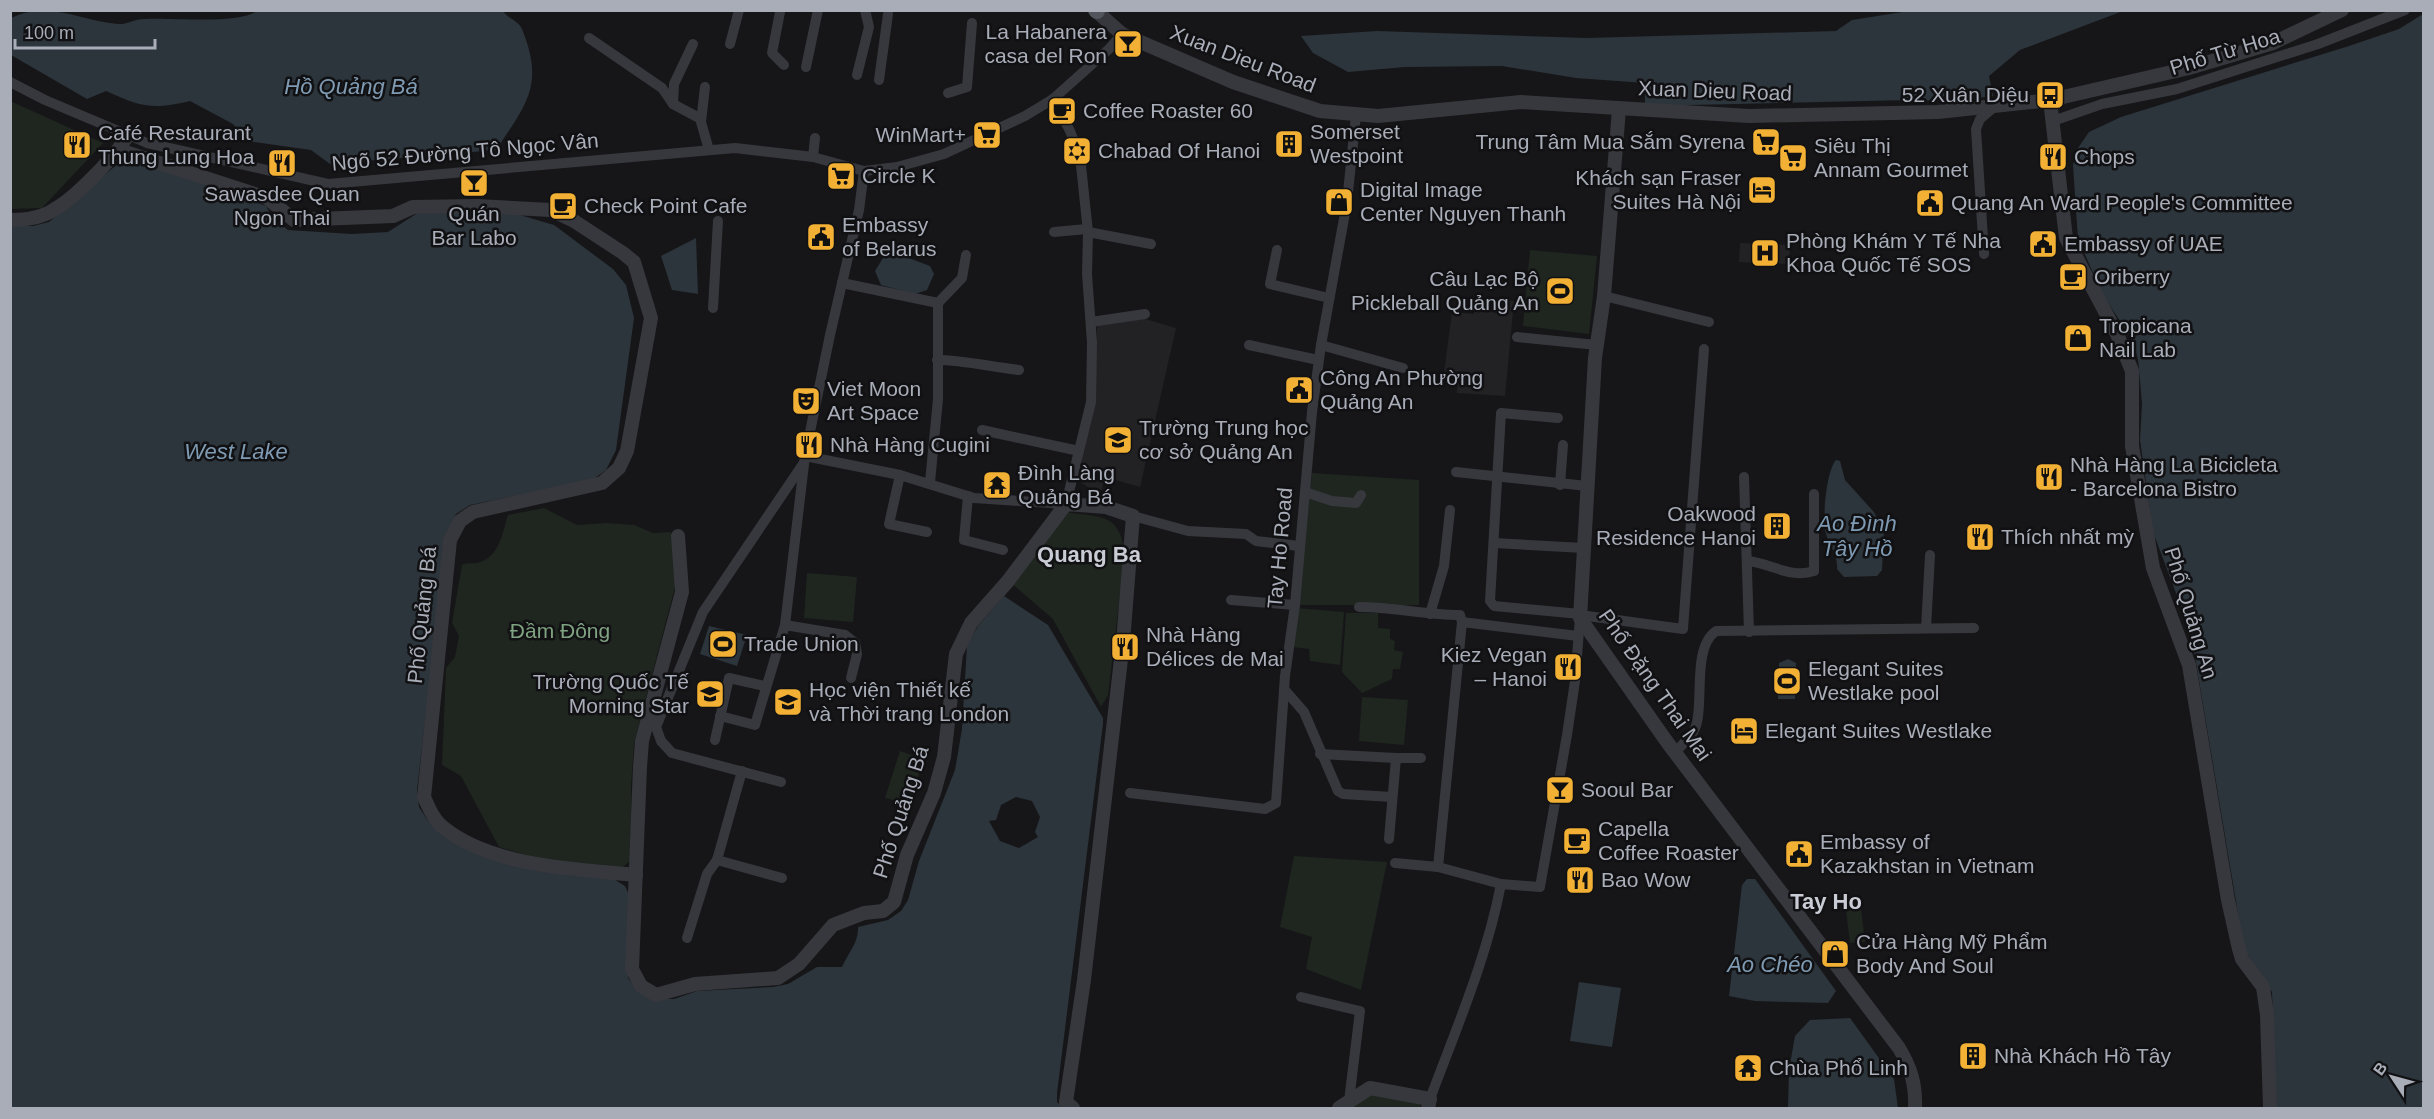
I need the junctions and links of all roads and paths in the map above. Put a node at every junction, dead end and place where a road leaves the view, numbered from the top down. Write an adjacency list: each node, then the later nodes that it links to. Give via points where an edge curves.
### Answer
1 (739, 10): 13 (street)
2 (818, 10): 15 (street)
3 (865, 10): 16 (street, via 869,27)
4 (2342, 10): 22 (street, Xuan Dieu Road, via 2262,46 2189,68)
5 (2405, 10): 28 (street, Phố Từ Hoa, via 2318,44 2178,89 2102,104)
6 (1096, 11): 10 (street, Xuan Dieu Road)
7 (780, 12): 14 (street, via 772,52)
8 (888, 14): 17 (street)
9 (972, 23): 20 (street, via 967,87)
10 (1122, 34): 21 (street); 26 (street, Xuan Dieu Road, via 1240,85 1320,111)
11 (589, 38): 23 (street, via 662,88)
12 (693, 44): 23 (street, via 674,84)
13 (730, 44)
14 (784, 65)
15 (807, 67)
16 (857, 75)
17 (879, 80)
18 (10, 82): 29 (street, Ngõ 52 Đường Tô Ngọc Vân)
19 (705, 87): 27 (street)
20 (948, 93)
21 (1053, 99): 34 (street, via 964,146 897,166); 37 (street, via 1080,156)
22 (2050, 100): 25 (street, Xuan Dieu Road); 28 (street, Phố Quảng An)
23 (673, 104): 27 (street)
24 (1619, 108): 25 (street, Xuan Dieu Road, via 1749,116); 26 (street, Xuan Dieu Road, via 1521,102); 44 (street, Phố Đặng Thai Mai)
25 (1993, 108): 41 (street, via 1980,119 1976,129)
26 (1356, 115): 45 (street, Tay Ho Road, via 1347,202)
27 (701, 119): 32 (street)
28 (2053, 121): 124 (street, Phố Quảng An, via 2066,238 2117,334 2132,371 2132,446 2153,568 2189,665 2239,949 2263,987)
29 (127, 136): 31 (street); 32 (street, Ngõ 52 Đường Tô Ngọc Vân, via 328,184)
30 (815, 138): 33 (street)
31 (119, 150): 35 (street, via 56,209 27,220); 115 (street, Phố Quảng Bá, via 267,198 294,220 393,216 413,207 550,210 574,221 634,262 651,318 627,452 619,468 602,483 473,512 460,521 450,540 423,797 444,828 491,853 534,864)
32 (709, 150): 33 (street, Ngõ 52 Đường Tô Ngọc Vân, via 735,148)
33 (813, 157): 34 (street, Ngõ 52 Đường Tô Ngọc Vân)
34 (864, 171): 43 (street)
35 (10, 220)
36 (718, 221): 47 (street)
37 (1088, 231): 38 (street); 39 (street); 49 (street)
38 (1054, 232)
39 (1151, 243)
40 (1277, 250): 45 (street, via 1270,284)
41 (1984, 254)
42 (966, 255): 46 (street, via 962,278)
43 (842, 283): 46 (street); 64 (street)
44 (1604, 296): 50 (street); 54 (street, Phố Đặng Thai Mai)
45 (1329, 298): 53 (street, Tay Ho Road)
46 (938, 303): 56 (street)
47 (713, 308)
48 (1145, 314): 49 (street)
49 (1091, 322): 63 (street, via 1087,382 1090,402)
50 (1709, 322)
51 (1517, 337): 54 (street)
52 (1249, 345): 57 (street)
53 (1321, 345): 57 (street, Tay Ho Road); 58 (street)
54 (1597, 345): 71 (street, Phố Đặng Thai Mai)
55 (1704, 349): 91 (street, via 1683,628)
56 (937, 360): 59 (street); 69 (street, via 938,399)
57 (1318, 360): 72 (street, Tay Ho Road)
58 (1403, 368)
59 (1019, 370)
60 (1558, 418): 68 (street, via 1501,413)
61 (982, 430): 63 (street)
62 (1563, 445): 70 (street)
63 (1079, 451): 76 (street)
64 (805, 459): 66 (street); 93 (street); 107 (street, via 703,612 656,727 661,741 672,753)
65 (1456, 472): 68 (street)
66 (900, 475): 69 (street); 79 (street, via 889,524)
67 (1744, 477): 86 (street)
68 (1496, 478): 70 (street); 81 (street)
69 (930, 482): 75 (street)
70 (1560, 484): 71 (street)
71 (1587, 486): 83 (street, Phố Đặng Thai Mai)
72 (1305, 492): 74 (street, via 1332,501 1356,503); 82 (street, Tay Ho Road)
73 (1814, 494): 86 (street, via 1814,571 1776,570 1766,562)
74 (1361, 495)
75 (968, 496): 76 (street); 84 (street, via 964,540)
76 (1066, 504): 78 (street, via 1106,507); 115 (street, Phố Quảng Bá, via 971,623 956,654 939,775 907,855 894,902 883,911 864,913 833,925 799,964 778,978 696,984 656,995 642,986 632,969)
77 (1450, 510): 90 (street, via 1444,566)
78 (1133, 516): 82 (street, via 1188,531 1246,534 1256,541); 122 (street, via 1123,642 1084,980 1066,1098 1067,1105)
79 (927, 532)
80 (678, 536): 115 (street, Phố Quảng Bá, via 682,592 642,741)
81 (1494, 543): 83 (street); 91 (street, via 1492,605)
82 (1299, 546): 88 (street, Tay Ho Road)
83 (1584, 548): 91 (street, Phố Đặng Thai Mai)
84 (1003, 550)
85 (1930, 555): 94 (street)
86 (1748, 561): 96 (street)
87 (1231, 600): 88 (street)
88 (1295, 605): 100 (street, Tay Ho Road)
89 (1359, 607): 90 (street)
90 (1430, 614): 92 (street, via 1460,615)
91 (1580, 616): 97 (street); 103 (street, Phố Đặng Thai Mai)
92 (1462, 622): 97 (street); 114 (street)
93 (785, 625): 98 (street, via 845,635 855,644 857,654); 99 (street)
94 (1926, 628): 95 (street); 96 (street)
95 (1974, 628)
96 (1749, 632): 103 (street, via 1716,632 1704,644 1697,723 1688,740)
97 (1578, 636): 117 (street, via 1568,735 1540,887)
98 (852, 678)
99 (765, 686): 101 (street, via 755,724); 101 (street, via 729,678)
100 (1284, 689): 104 (street, via 1304,711); 109 (street, Tay Ho Road, via 1273,807)
101 (720, 716): 102 (street)
102 (715, 740)
103 (1675, 752): 123 (street, Phố Đặng Thai Mai, via 1899,1048 1914,1081)
104 (1320, 754): 105 (street); 110 (street, via 1340,793)
105 (1396, 758): 106 (street); 110 (street)
106 (1421, 758)
107 (741, 771): 108 (street); 112 (street)
108 (781, 782)
109 (1130, 793)
110 (1392, 797): 111 (street)
111 (1389, 838)
112 (717, 860): 116 (street); 118 (street, via 707,874)
113 (1395, 863): 114 (street)
114 (1438, 867): 117 (street)
115 (636, 875)
116 (782, 878)
117 (1501, 884): 120 (street, via 1478,970)
118 (687, 938)
119 (1301, 997): 121 (street, via 1360,1011)
120 (1429, 1104): 121 (street, via 1370,1088)
121 (1344, 1105)
122 (1073, 1108)
123 (1915, 1108)
124 (2270, 1108)

